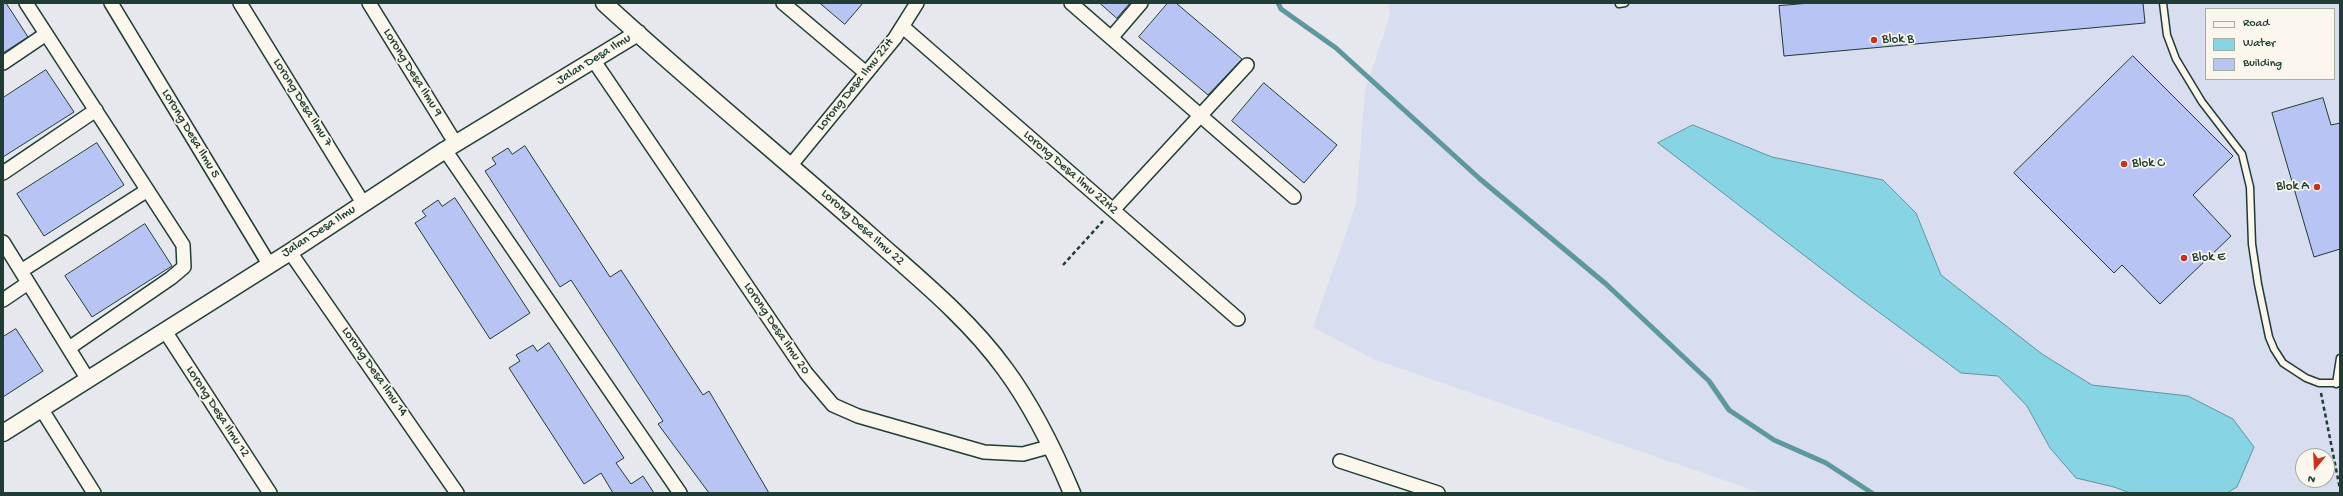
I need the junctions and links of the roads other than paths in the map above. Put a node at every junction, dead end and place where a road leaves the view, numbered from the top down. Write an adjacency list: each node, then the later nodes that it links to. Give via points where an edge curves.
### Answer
1 (26, 3): 12 (street)
2 (111, 3): 30 (street, Lorong Desa Ilmu 5)
3 (240, 3): 26 (street, Lorong Desa Ilmu 7)
4 (369, 3): 21 (street, Lorong Desa Ilmu 9)
5 (604, 3): 13 (street, Lorong Desa Ilmu 22)
6 (783, 3): 18 (street)
7 (917, 3): 11 (street, Lorong Desa Ilmu 22H)
8 (1071, 3): 14 (street)
9 (1141, 3): 14 (street)
10 (2163, 3): 39 (lane, via 2168,39 2176,59 2202,102 2242,154 2250,187 2252,244 2258,284 2274,349 2283,363 2295,372 2319,383)
11 (903, 27): 18 (street, Lorong Desa Ilmu 22H); 27 (street, Lorong Desa Ilmu 22H2)
12 (46, 34): 16 (street); 19 (street)
13 (638, 34): 15 (street, Jalan Desa Ilmu); 22 (street, Lorong Desa Ilmu 22)
14 (1111, 38): 20 (street)
15 (594, 61): 21 (street, Jalan Desa Ilmu); 42 (street, Lorong Desa Ilmu 20, via 806,373 833,405 858,416 984,452 1023,454)
16 (3, 62)
17 (1247, 65): 20 (street)
18 (866, 73): 22 (street, Lorong Desa Ilmu 22H)
19 (96, 110): 23 (street); 24 (street)
20 (1201, 117): 25 (street); 27 (street)
21 (451, 147): 26 (street, Jalan Desa Ilmu); 47 (street, Lorong Desa Ilmu 9)
22 (791, 165): 42 (street, Lorong Desa Ilmu 22, via 934,293 986,345 1014,381)
23 (3, 173)
24 (146, 191): 31 (street); 36 (street, via 183,245 184,266 171,278)
25 (1294, 197)
26 (363, 203): 29 (street, Jalan Desa Ilmu)
27 (1113, 210): 34 (street, Lorong Desa Ilmu 22H2)
28 (3, 242): 31 (street)
29 (290, 252): 30 (street, Jalan Desa Ilmu); 46 (street, Lorong Desa Ilmu 14)
30 (269, 264): 35 (street, Jalan Desa Ilmu)
31 (21, 271): 32 (street)
32 (28, 283): 33 (street); 36 (street)
33 (3, 300)
34 (1238, 319)
35 (165, 331): 38 (street, Jalan Desa Ilmu); 45 (street, Lorong Desa Ilmu 12)
36 (69, 348): 38 (street)
37 (2340, 358): 39 (lane)
38 (87, 378): 40 (street, Jalan Desa Ilmu)
39 (2338, 384)
40 (42, 410): 41 (street, Jalan Desa Ilmu); 44 (street)
41 (3, 433)
42 (1052, 446): 48 (street, Lorong Desa Ilmu 22)
43 (1340, 461): 49 (street)
44 (94, 493)
45 (270, 493)
46 (457, 493)
47 (680, 493)
48 (1072, 493)
49 (1438, 493)

